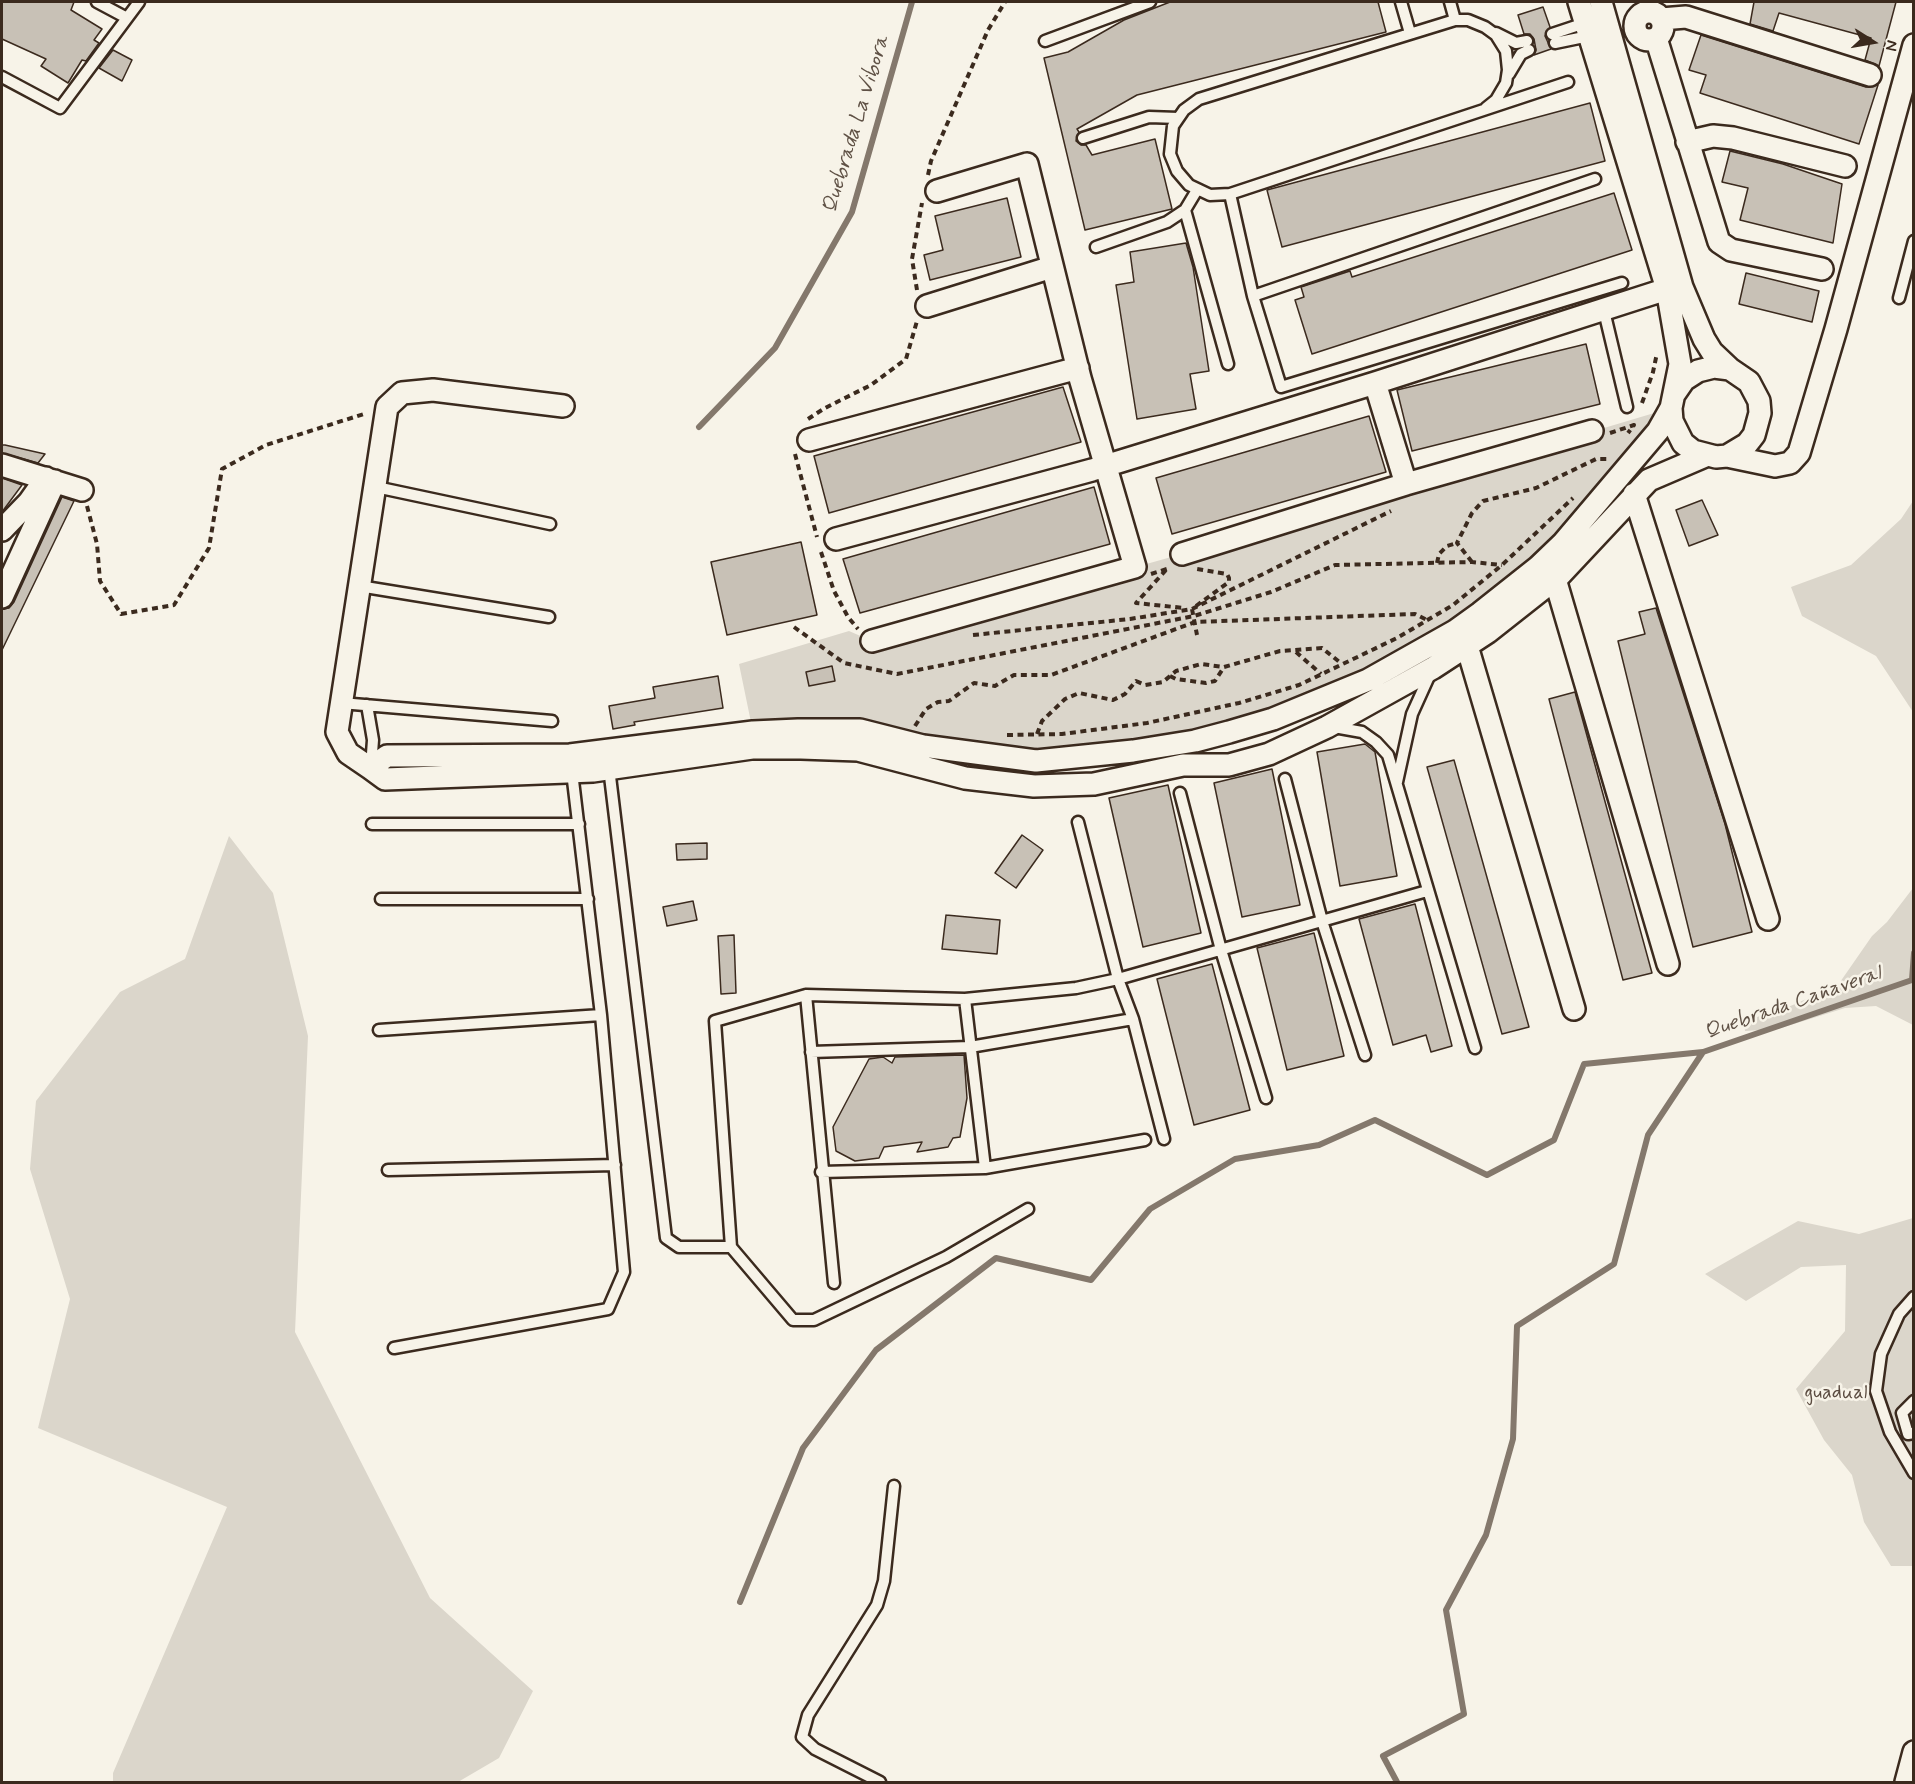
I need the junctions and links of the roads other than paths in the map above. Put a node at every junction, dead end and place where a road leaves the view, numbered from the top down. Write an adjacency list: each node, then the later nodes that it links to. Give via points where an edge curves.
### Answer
1 (98, 2): 8 (lane)
2 (139, 2): 8 (lane)
3 (1150, 2): 16 (lane)
4 (1401, 2): 13 (lane)
5 (1450, 2): 10 (lane)
6 (1579, 2): 11 (street)
7 (1601, 2): 15 (street)
8 (127, 18): 19 (lane, via 60,108)
9 (1659, 18): 15 (street, via 1644,39 1636,30); 18 (street, via 1686,17); 26 (street)
10 (1455, 21): 12 (lane, via 1474,22); 13 (lane)
11 (1587, 29): 14 (lane); 38 (street)
12 (1491, 31): 20 (lane, via 1506,51); 20 (lane, via 1528,46)
13 (1410, 33): 24 (lane, via 1199,99)
14 (1553, 38)
15 (1612, 39): 45 (street, via 1682,287 1704,339)
16 (1045, 41)
17 (1914, 45): 22 (street)
18 (1870, 75)
19 (2, 77)
20 (1507, 77): 23 (lane, via 1500,94)
21 (1568, 82): 23 (lane)
22 (1906, 104): 53 (street, via 1799,453 1790,463 1775,466)
23 (1486, 108): 31 (lane)
24 (1178, 118): 25 (lane, via 1149,117); 30 (lane, via 1171,135 1170,154 1177,171)
25 (1083, 138)
26 (1687, 142): 27 (street, via 1713,136 1733,138); 36 (street, via 1719,242 1731,250)
27 (1845, 166)
28 (1595, 179): 39 (lane)
29 (929, 190): 35 (street, via 1027,164)
30 (1197, 190): 31 (lane, via 1217,196); 32 (lane)
31 (1230, 194): 39 (lane)
32 (1185, 210): 34 (lane, via 1167,222); 43 (lane)
33 (1914, 241): 40 (lane)
34 (1096, 247)
35 (1052, 267): 41 (street); 44 (street)
36 (1822, 269)
37 (1622, 283): 39 (lane, via 1281,387)
38 (1666, 289): 42 (street); 47 (street, via 1679,352 1680,374)
39 (1253, 296)
40 (1899, 297)
41 (921, 306)
42 (1604, 310): 46 (street); 49 (lane)
43 (1228, 364)
44 (1078, 368): 51 (street); 55 (street)
45 (1730, 369): 47 (street, via 1698,371 1684,380); 53 (street, via 1749,382 1760,413 1754,435)
46 (1375, 383): 55 (street); 57 (street)
47 (1673, 400): 52 (street, via 1674,427 1683,443); 76 (street, via 1648,442 1563,543 1455,631 1358,684 1273,719)
48 (563, 406): 58 (street, via 433,390 402,393 387,407)
49 (1627, 407)
50 (1596, 434): 57 (street)
51 (804, 437)
52 (1705, 456): 53 (street); 60 (street, via 1666,470)
53 (1727, 456)
54 (2, 465): 56 (street)
55 (1107, 465): 63 (street); 69 (street, via 1135,567)
56 (51, 479): 59 (street); 62 (street); 67 (street)
57 (1406, 484): 64 (street)
58 (376, 487): 61 (lane); 66 (street)
59 (82, 490)
60 (1634, 494): 65 (street); 92 (street)
61 (550, 524)
62 (2, 530)
63 (836, 539)
64 (1179, 565)
65 (1555, 579): 70 (street); 95 (street)
66 (359, 586): 68 (lane); 72 (street)
67 (2, 597)
68 (549, 617)
69 (872, 641)
70 (1467, 646): 71 (street); 99 (street)
71 (1433, 668): 75 (street); 84 (lane, via 1412,714)
72 (341, 703): 73 (lane); 79 (street, via 337,732 348,753)
73 (367, 705): 74 (lane); 79 (lane, via 373,740)
74 (552, 721)
75 (1328, 727): 78 (street, via 1269,754 1229,765); 84 (lane, via 1362,732 1376,742 1388,755)
76 (1203, 739): 77 (street, via 1036,761); 78 (street, via 1203,757)
77 (958, 752): 79 (street, via 860,730 798,730 570,755 387,756); 82 (street)
78 (1209, 764): 82 (street, via 1064,786)
79 (370, 768): 81 (street, via 385,779)
80 (609, 768): 81 (street); 82 (street, via 752,748 801,748 858,750); 115 (lane, via 666,1238 679,1246)
81 (572, 772): 88 (lane)
82 (965, 778)
83 (1285, 779): 93 (lane)
84 (1397, 786): 89 (lane)
85 (1180, 793): 94 (lane)
86 (1078, 822): 96 (lane)
87 (372, 824): 88 (lane)
88 (579, 824): 91 (lane)
89 (1427, 891): 93 (lane); 104 (lane)
90 (381, 899): 91 (lane)
91 (588, 899): 100 (lane)
92 (1768, 919)
93 (1322, 921): 94 (lane); 106 (lane)
94 (1221, 950): 96 (lane); 107 (lane)
95 (1668, 964)
96 (1118, 979): 98 (lane, via 1076,988); 101 (lane)
97 (806, 995): 98 (lane); 105 (lane); 115 (lane, via 715,1021)
98 (965, 999): 103 (lane)
99 (1574, 1009)
100 (601, 1015): 102 (lane); 110 (lane)
101 (1133, 1019): 103 (lane); 108 (lane)
102 (379, 1030)
103 (970, 1047): 105 (lane); 111 (lane)
104 (1475, 1048)
105 (811, 1052): 113 (lane)
106 (1365, 1055)
107 (1266, 1098)
108 (1164, 1138)
109 (1145, 1140): 111 (lane)
110 (615, 1165): 112 (lane); 118 (lane, via 624,1272 608,1309)
111 (985, 1168): 113 (lane)
112 (388, 1170)
113 (821, 1172): 116 (lane)
114 (1029, 1209): 115 (lane, via 946,1257 814,1320 793,1320)
115 (731, 1247)
116 (834, 1283)
117 (1914, 1297): 121 (lane, via 1899,1314 1881,1354 1876,1391 1890,1432)
118 (394, 1348)
119 (1914, 1401): 120 (lane, via 1902,1413 1908,1434)
120 (1914, 1433)
121 (1914, 1473)
122 (894, 1486): 124 (lane, via 884,1581 877,1605 808,1715 802,1737 815,1749)
123 (1914, 1752): 125 (street)
124 (880, 1782)
125 (1906, 1782)

